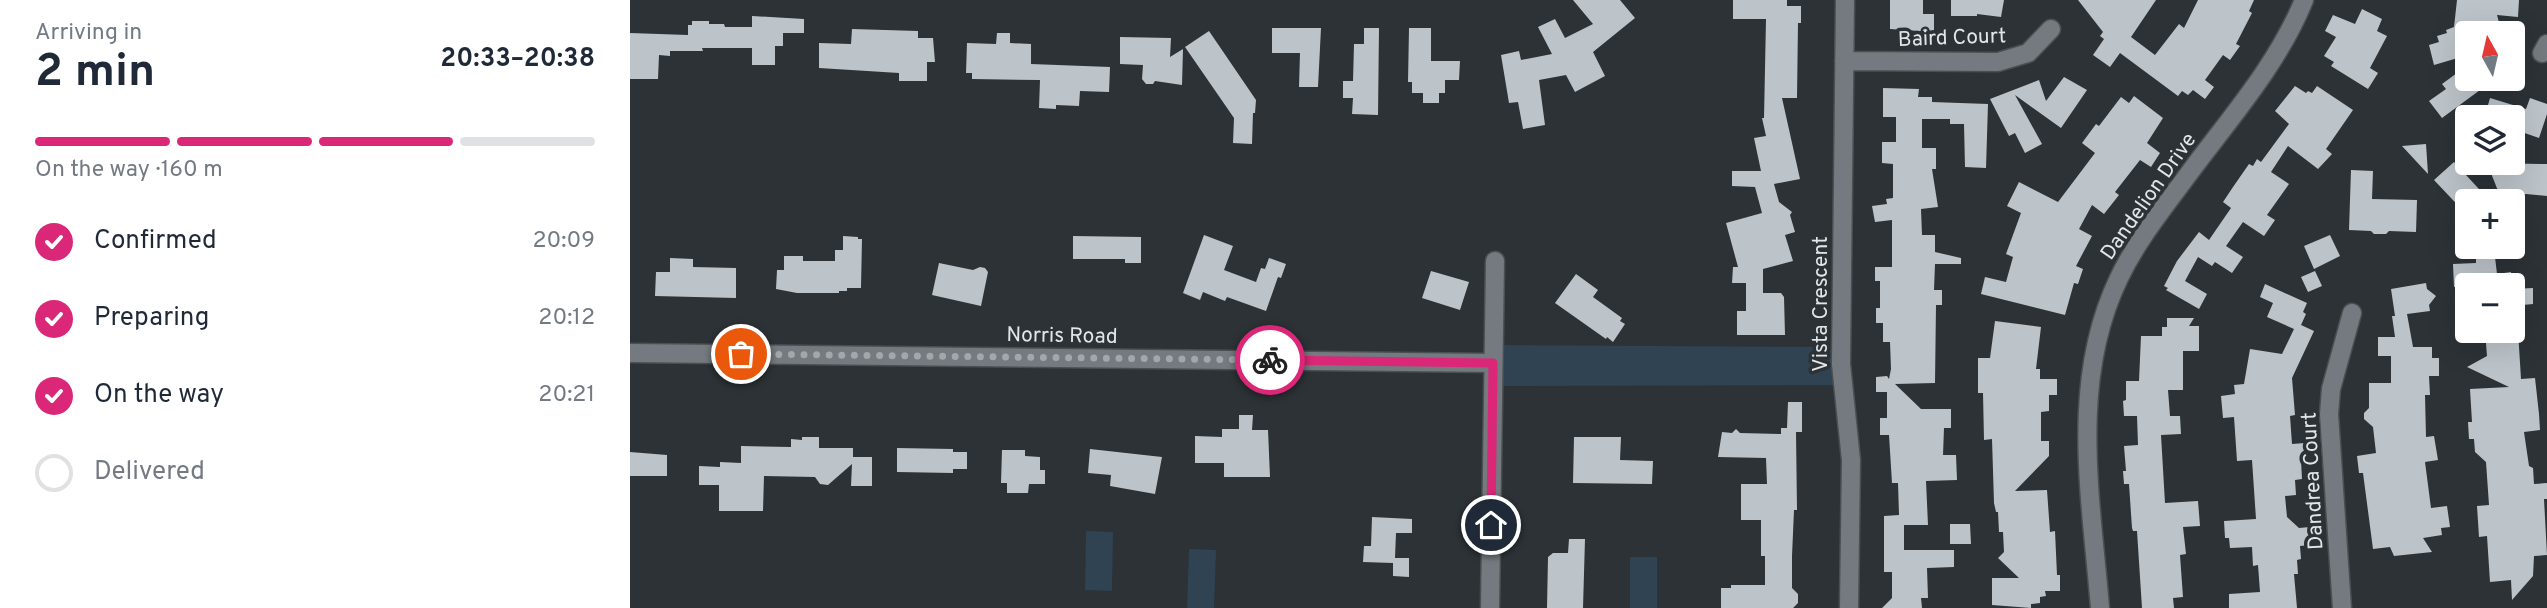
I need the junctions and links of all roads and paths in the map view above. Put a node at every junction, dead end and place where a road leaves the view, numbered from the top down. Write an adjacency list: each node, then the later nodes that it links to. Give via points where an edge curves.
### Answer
1 (1845, 0): 4 (street, Vista Crescent)
2 (2304, 0): 11 (street, Dandelion Drive, via 2285,43 2131,255 2106,306 2092,359 2087,421)
3 (2051, 29): 4 (street, Baird Court, via 2028,53 1998,62)
4 (1844, 61): 10 (street, Vista Crescent, via 1841,364 1851,460)
5 (1495, 261): 8 (street)
6 (2352, 313): 12 (street, Dandrea Court, via 2331,389 2329,414)
7 (630, 353): 8 (street, Norris Road)
8 (1493, 363): 9 (street)
9 (1490, 608)
10 (1849, 608)
11 (2100, 608)
12 (2342, 608)

